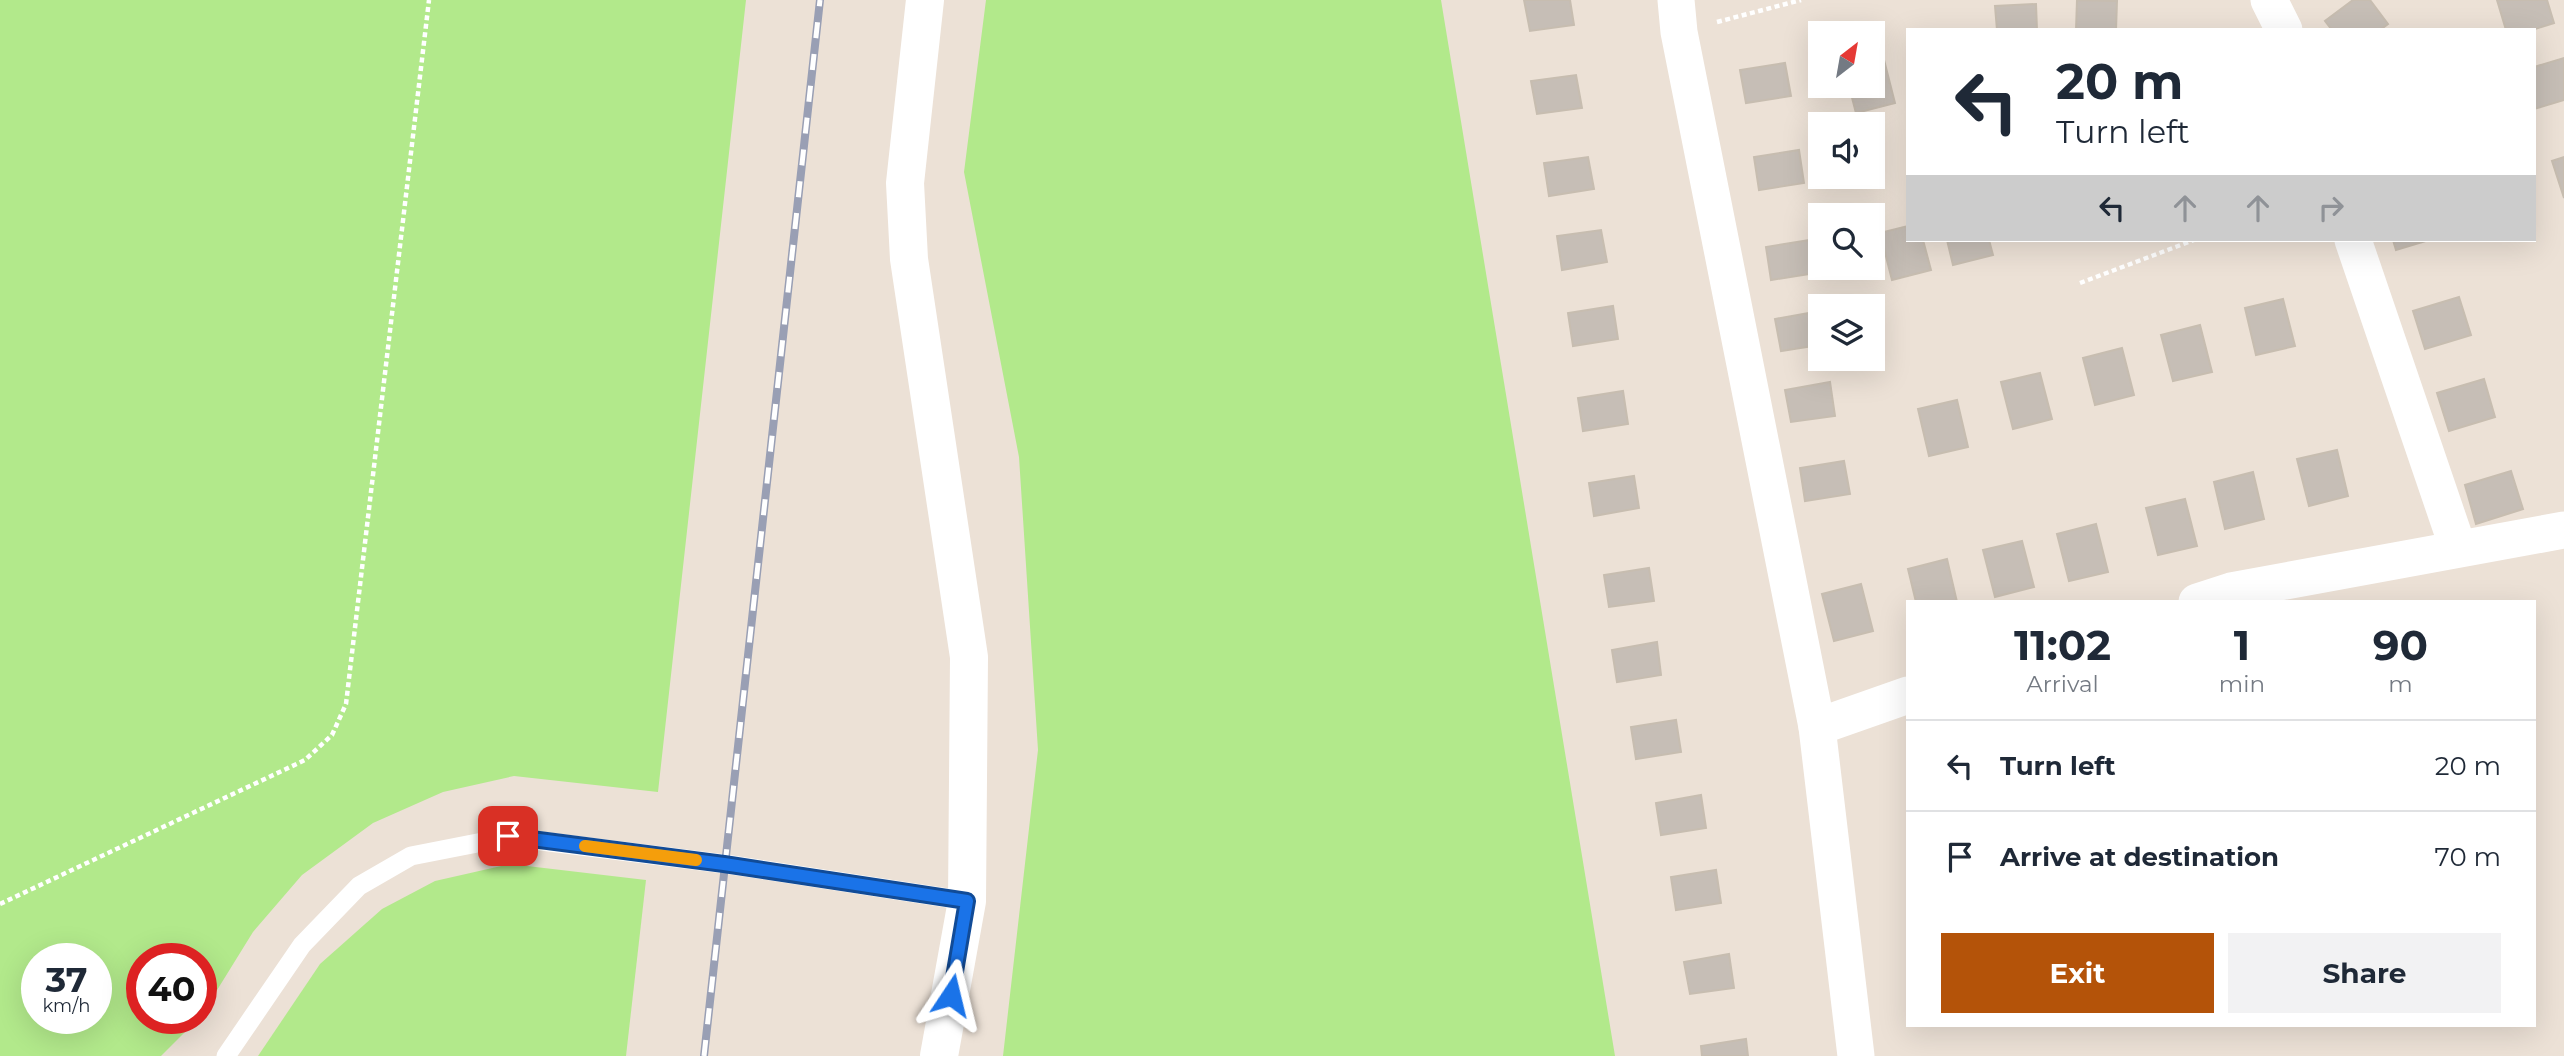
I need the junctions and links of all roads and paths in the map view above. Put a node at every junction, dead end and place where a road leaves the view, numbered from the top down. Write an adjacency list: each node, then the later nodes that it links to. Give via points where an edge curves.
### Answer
1 (429, 0): 16 (path, via 346,704 332,735 305,760)
2 (925, 0): 15 (street, via 906,195 909,259 969,657)
3 (1801, 0): 5 (path)
4 (2269, 0): 6 (street)
5 (1678, 16): 14 (street)
6 (2283, 28)
7 (2189, 242): 9 (path)
8 (2354, 242): 11 (street)
9 (2080, 283)
10 (2564, 530): 11 (street)
11 (2458, 548): 12 (street)
12 (2203, 600)
13 (1906, 696): 14 (street)
14 (1817, 727): 19 (street)
15 (967, 901): 17 (lane, via 508,836 411,856 359,887 302,945); 18 (street)
16 (0, 904)
17 (226, 1056)
18 (939, 1056)
19 (1856, 1056)

